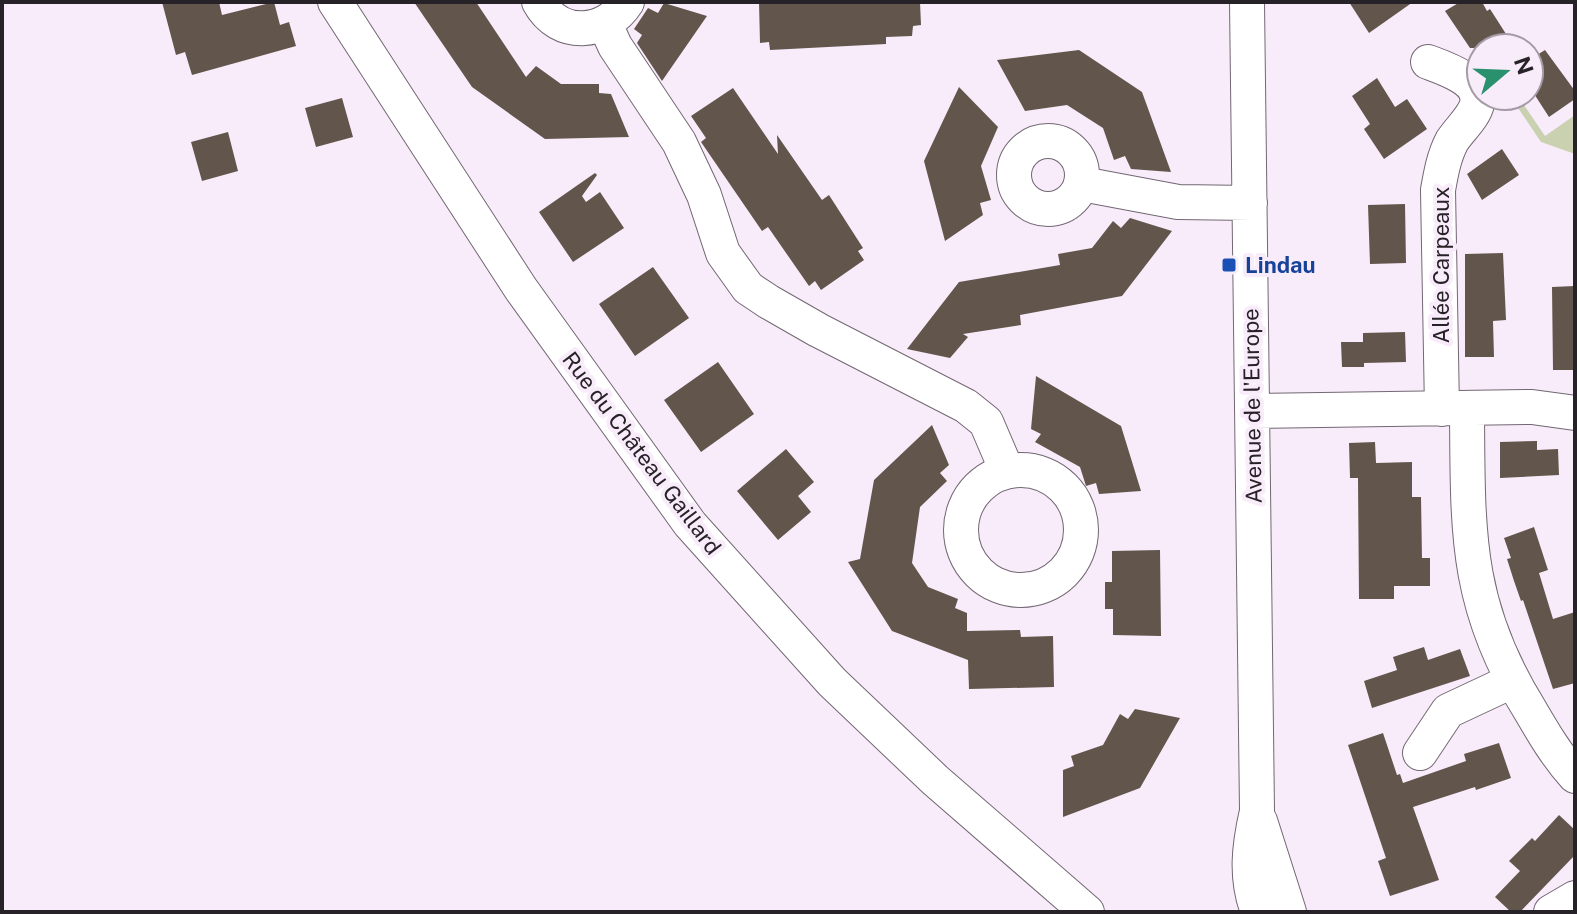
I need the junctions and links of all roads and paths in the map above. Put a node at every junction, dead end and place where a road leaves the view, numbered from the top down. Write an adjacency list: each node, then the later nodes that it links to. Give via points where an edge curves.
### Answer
1 (335, 2): 17 (street, Rue du Château Gaillard, via 521,289 690,524 832,682)
2 (539, 2): 4 (street, via 556,22 572,28 589,29)
3 (1247, 2): 7 (street, Avenue de l'Europe)
4 (616, 13): 11 (street, via 615,46 679,142 704,195 717,240 738,277 769,302 966,406 986,422)
5 (1428, 62): 8 (street, Allée Carpeaux, via 1468,82 1477,98 1477,106 1451,143 1438,190)
6 (1082, 184): 7 (street, via 1178,202)
7 (1250, 203): 9 (street, Avenue de l'Europe)
8 (1454, 409): 9 (street); 10 (street, via 1532,407); 12 (street, via 1474,579)
9 (1252, 411): 15 (street, Avenue de l'Europe)
10 (1575, 413)
11 (1007, 471)
12 (1512, 681): 13 (street, via 1448,711); 14 (street)
13 (1420, 753)
14 (1575, 776)
15 (1257, 811): 18 (street, Avenue de l'Europe, via 1248,846 1251,893); 19 (street, Avenue de l'Europe)
16 (1575, 898): 20 (street)
17 (1087, 912)
18 (1258, 912)
19 (1289, 912)
20 (1551, 912)

